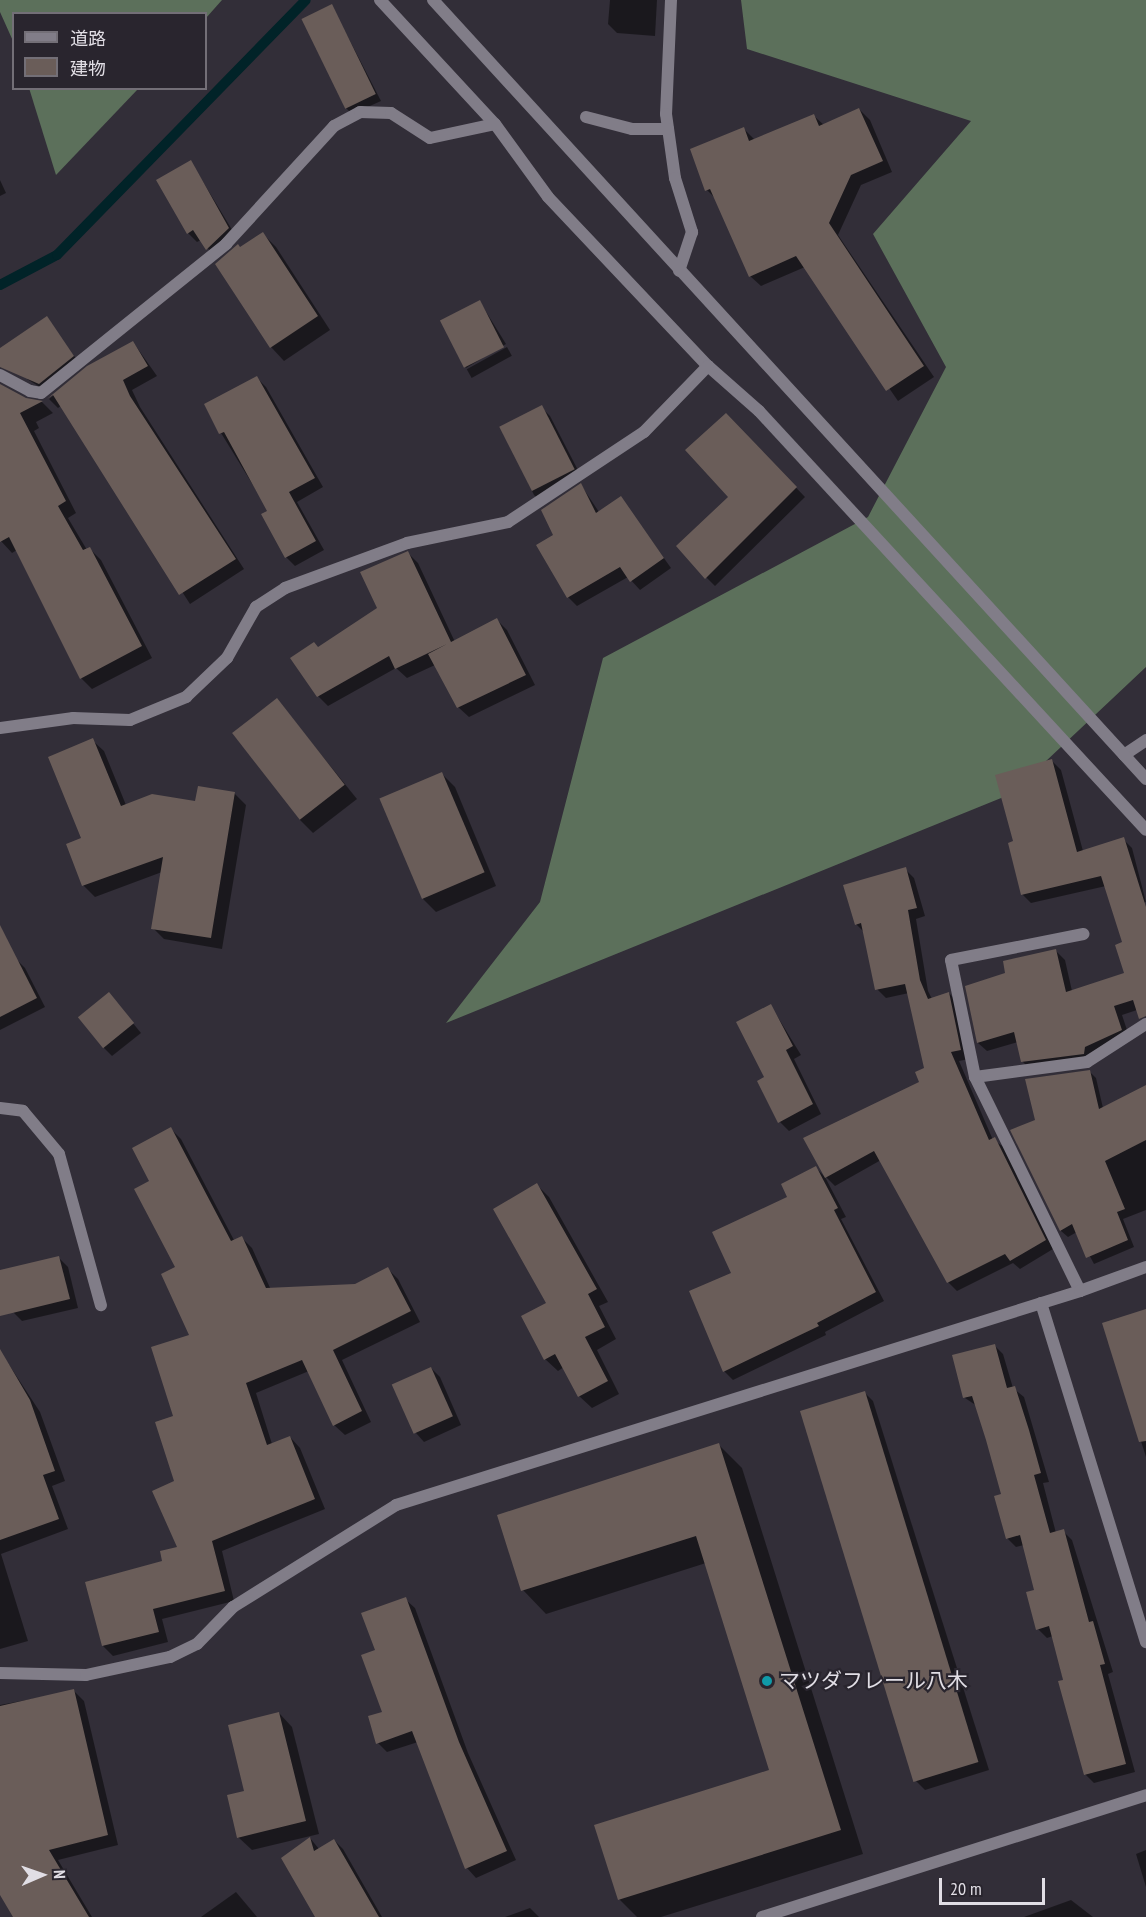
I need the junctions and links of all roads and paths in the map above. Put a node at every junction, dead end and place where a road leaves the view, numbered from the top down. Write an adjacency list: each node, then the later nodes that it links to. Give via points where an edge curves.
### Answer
1 (380, 0): 5 (street)
2 (433, 0): 7 (street)
3 (671, 0): 6 (street)
4 (586, 117): 6 (street, via 632,129)
5 (495, 124): 8 (street, via 548,197); 9 (street, via 430,138 391,113 360,112 333,126 226,244 41,393)
6 (668, 129): 7 (street, via 675,178 692,232)
7 (679, 271): 12 (street)
8 (708, 366): 10 (street, via 644,432 508,522 408,543 285,588 256,607 227,658 186,697 130,720 73,718); 14 (street, via 759,411)
9 (0, 375)
10 (0, 728)
11 (1146, 740): 12 (street)
12 (1124, 755): 13 (street)
13 (1146, 779)
14 (1146, 830)
15 (1083, 934): 17 (street, via 951,960)
16 (1146, 1024): 17 (street, via 1086,1062)
17 (975, 1077): 20 (street)
18 (0, 1108): 22 (street, via 23,1111 58,1154)
19 (1146, 1267): 20 (street)
20 (1080, 1291): 21 (street)
21 (1041, 1303): 23 (street); 24 (street, via 396,1505 233,1607 197,1644 170,1657 86,1675)
22 (101, 1305)
23 (1146, 1642)
24 (0, 1673)
25 (1146, 1795): 26 (street)
26 (762, 1917)

